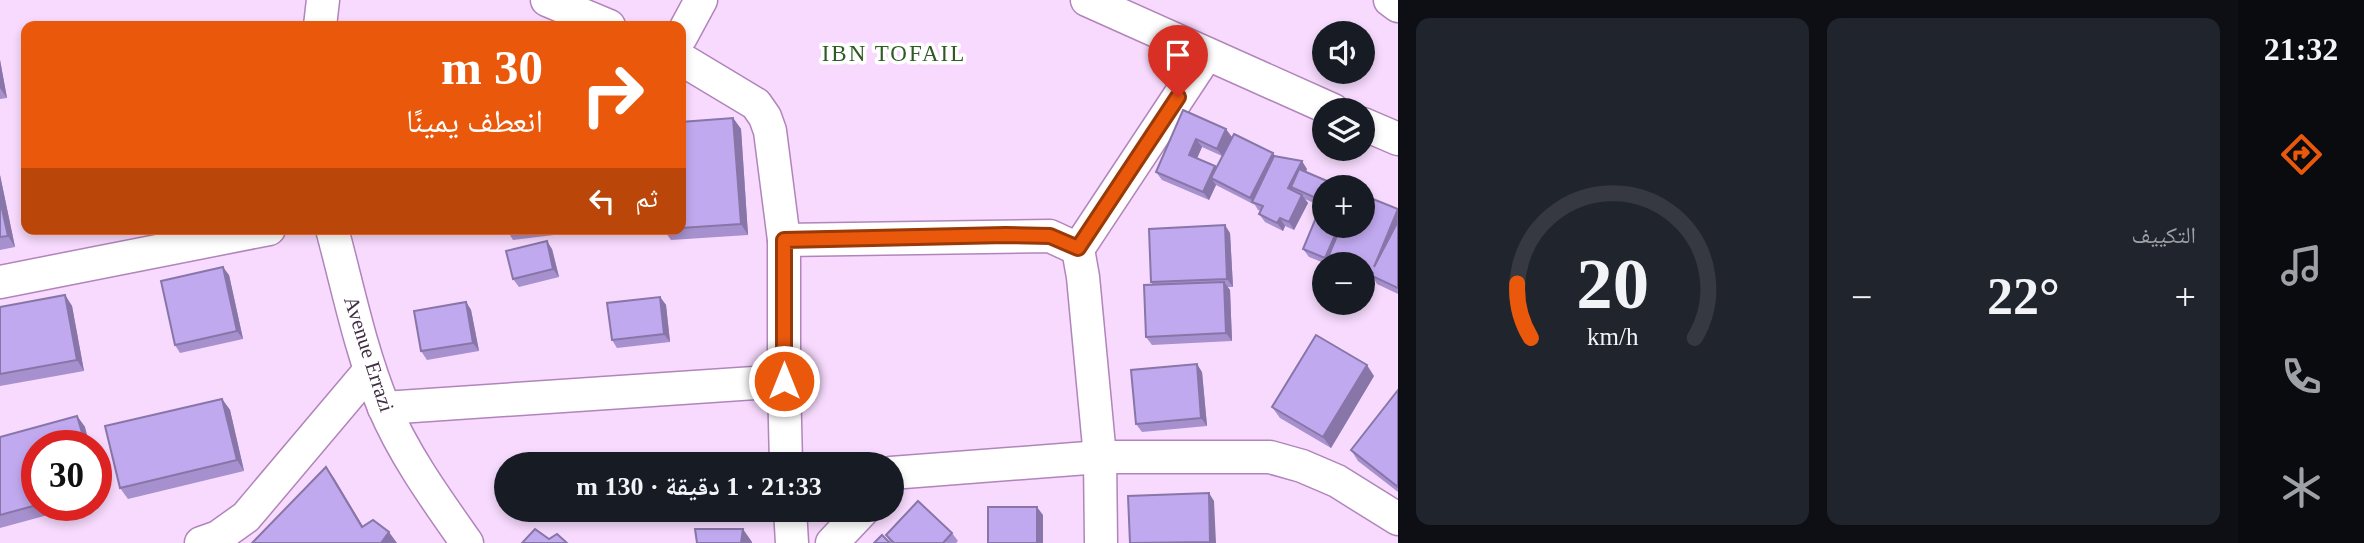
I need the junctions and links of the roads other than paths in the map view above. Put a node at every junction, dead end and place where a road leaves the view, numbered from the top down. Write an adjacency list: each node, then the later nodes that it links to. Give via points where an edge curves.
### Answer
1 (323, 0): 7 (street)
2 (547, 0): 8 (street)
3 (701, 0): 9 (street)
4 (1087, 0): 10 (street)
5 (1390, 0): 6 (street)
6 (1398, 6)
7 (321, 21)
8 (597, 21)
9 (686, 28)
10 (1207, 54): 12 (street); 18 (street)
11 (686, 62): 17 (street, via 756,104 765,117)
12 (1312, 101)
13 (1375, 129): 14 (street)
14 (1398, 139)
15 (239, 235): 19 (street)
16 (334, 235): 20 (street, Avenue Errazi)
17 (784, 240): 18 (street, via 1039,235); 21 (street)
18 (1078, 248): 24 (street)
19 (0, 282)
20 (370, 370): 22 (street, Avenue Errazi); 29 (street, via 246,517)
21 (784, 381): 22 (street); 23 (street)
22 (384, 408): 30 (street, Avenue Errazi, via 423,482)
23 (793, 452)
24 (1100, 457): 25 (street); 26 (street, via 1270,457 1336,481); 33 (street)
25 (904, 475)
26 (1398, 519)
27 (791, 522): 31 (street)
28 (852, 522): 32 (street)
29 (201, 543)
30 (467, 543)
31 (792, 543)
32 (832, 543)
33 (1101, 543)

